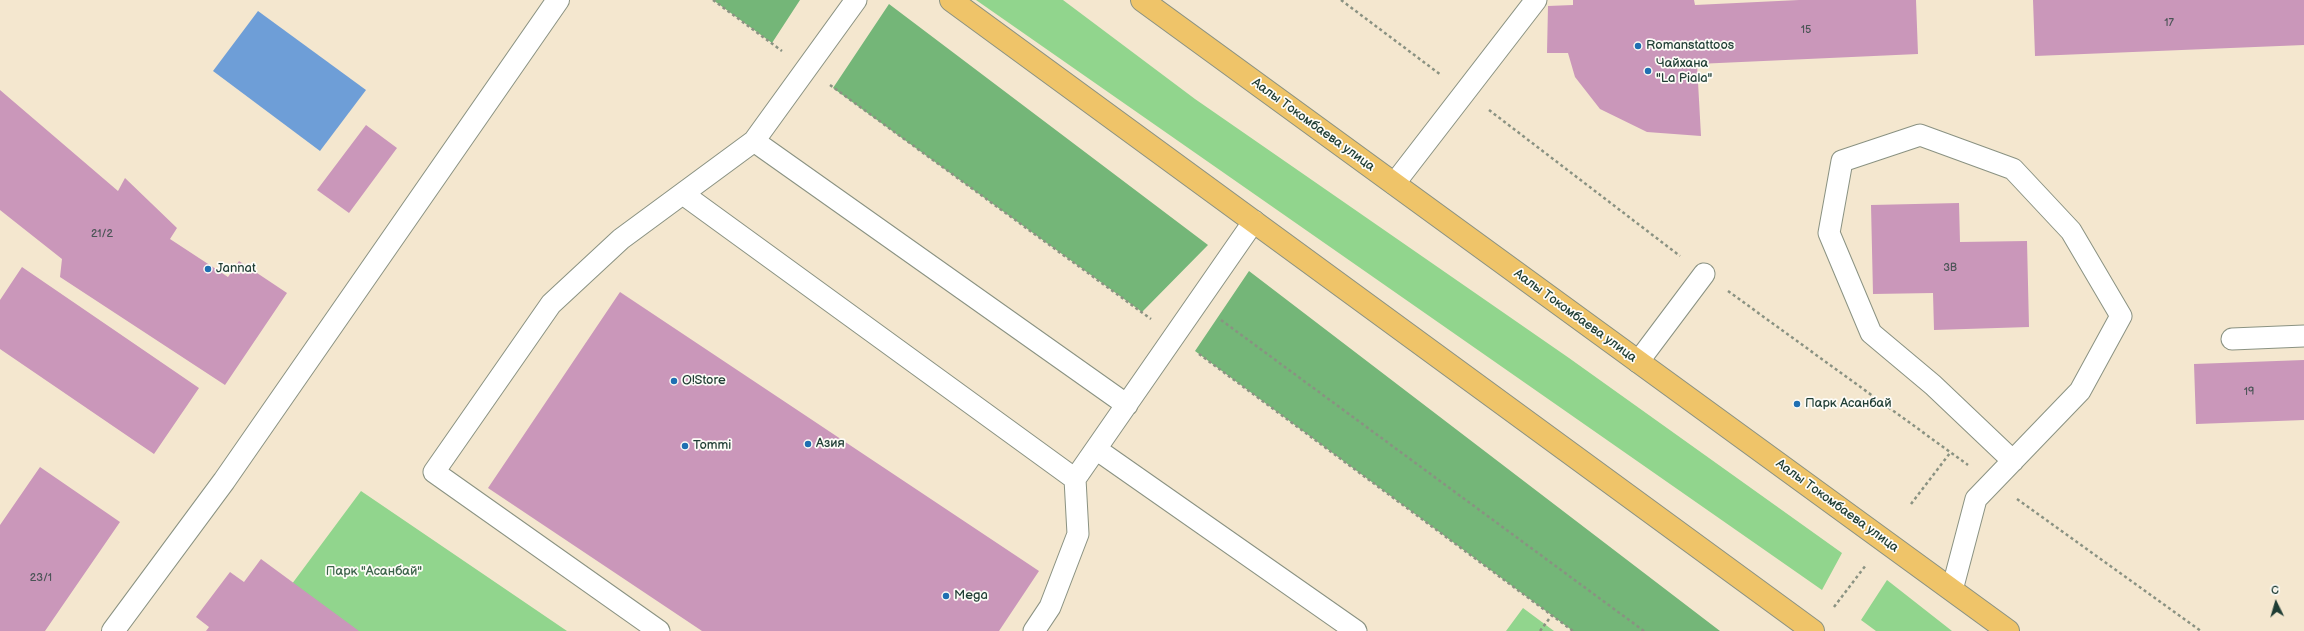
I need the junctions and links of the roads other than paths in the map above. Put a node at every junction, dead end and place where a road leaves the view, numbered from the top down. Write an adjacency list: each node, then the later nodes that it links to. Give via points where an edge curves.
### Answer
1 (558, 0): 19 (street, via 224,481)
2 (856, 0): 6 (lane)
3 (951, 0): 9 (main road)
4 (1142, 0): 7 (main road, Аалы Токомбаева улица)
5 (1536, 0): 7 (lane)
6 (754, 141): 8 (lane); 14 (lane)
7 (1394, 184): 13 (main road, Аалы Токомбаева улица)
8 (683, 194): 17 (lane); 20 (lane, via 621,239 551,304 434,472)
9 (1254, 221): 14 (lane); 23 (main road)
10 (1704, 274): 13 (lane)
11 (2304, 336): 12 (lane)
12 (2232, 339)
13 (1638, 362): 18 (main road, Аалы Токомбаева улица)
14 (1127, 406): 15 (lane)
15 (1096, 449): 17 (lane); 22 (lane)
16 (2013, 461): 16 (lane, via 2080,391 2121,316 2071,231 2013,169 1920,135 1842,161 1829,233 1871,333 1933,385); 18 (lane, via 1976,499)
17 (1075, 479): 21 (lane, via 1078,534 1050,607)
18 (1952, 590): 24 (main road, Аалы Токомбаева улица)
19 (113, 631)
20 (659, 631)
21 (1034, 631)
22 (1356, 631)
23 (1813, 631)
24 (2008, 631)

